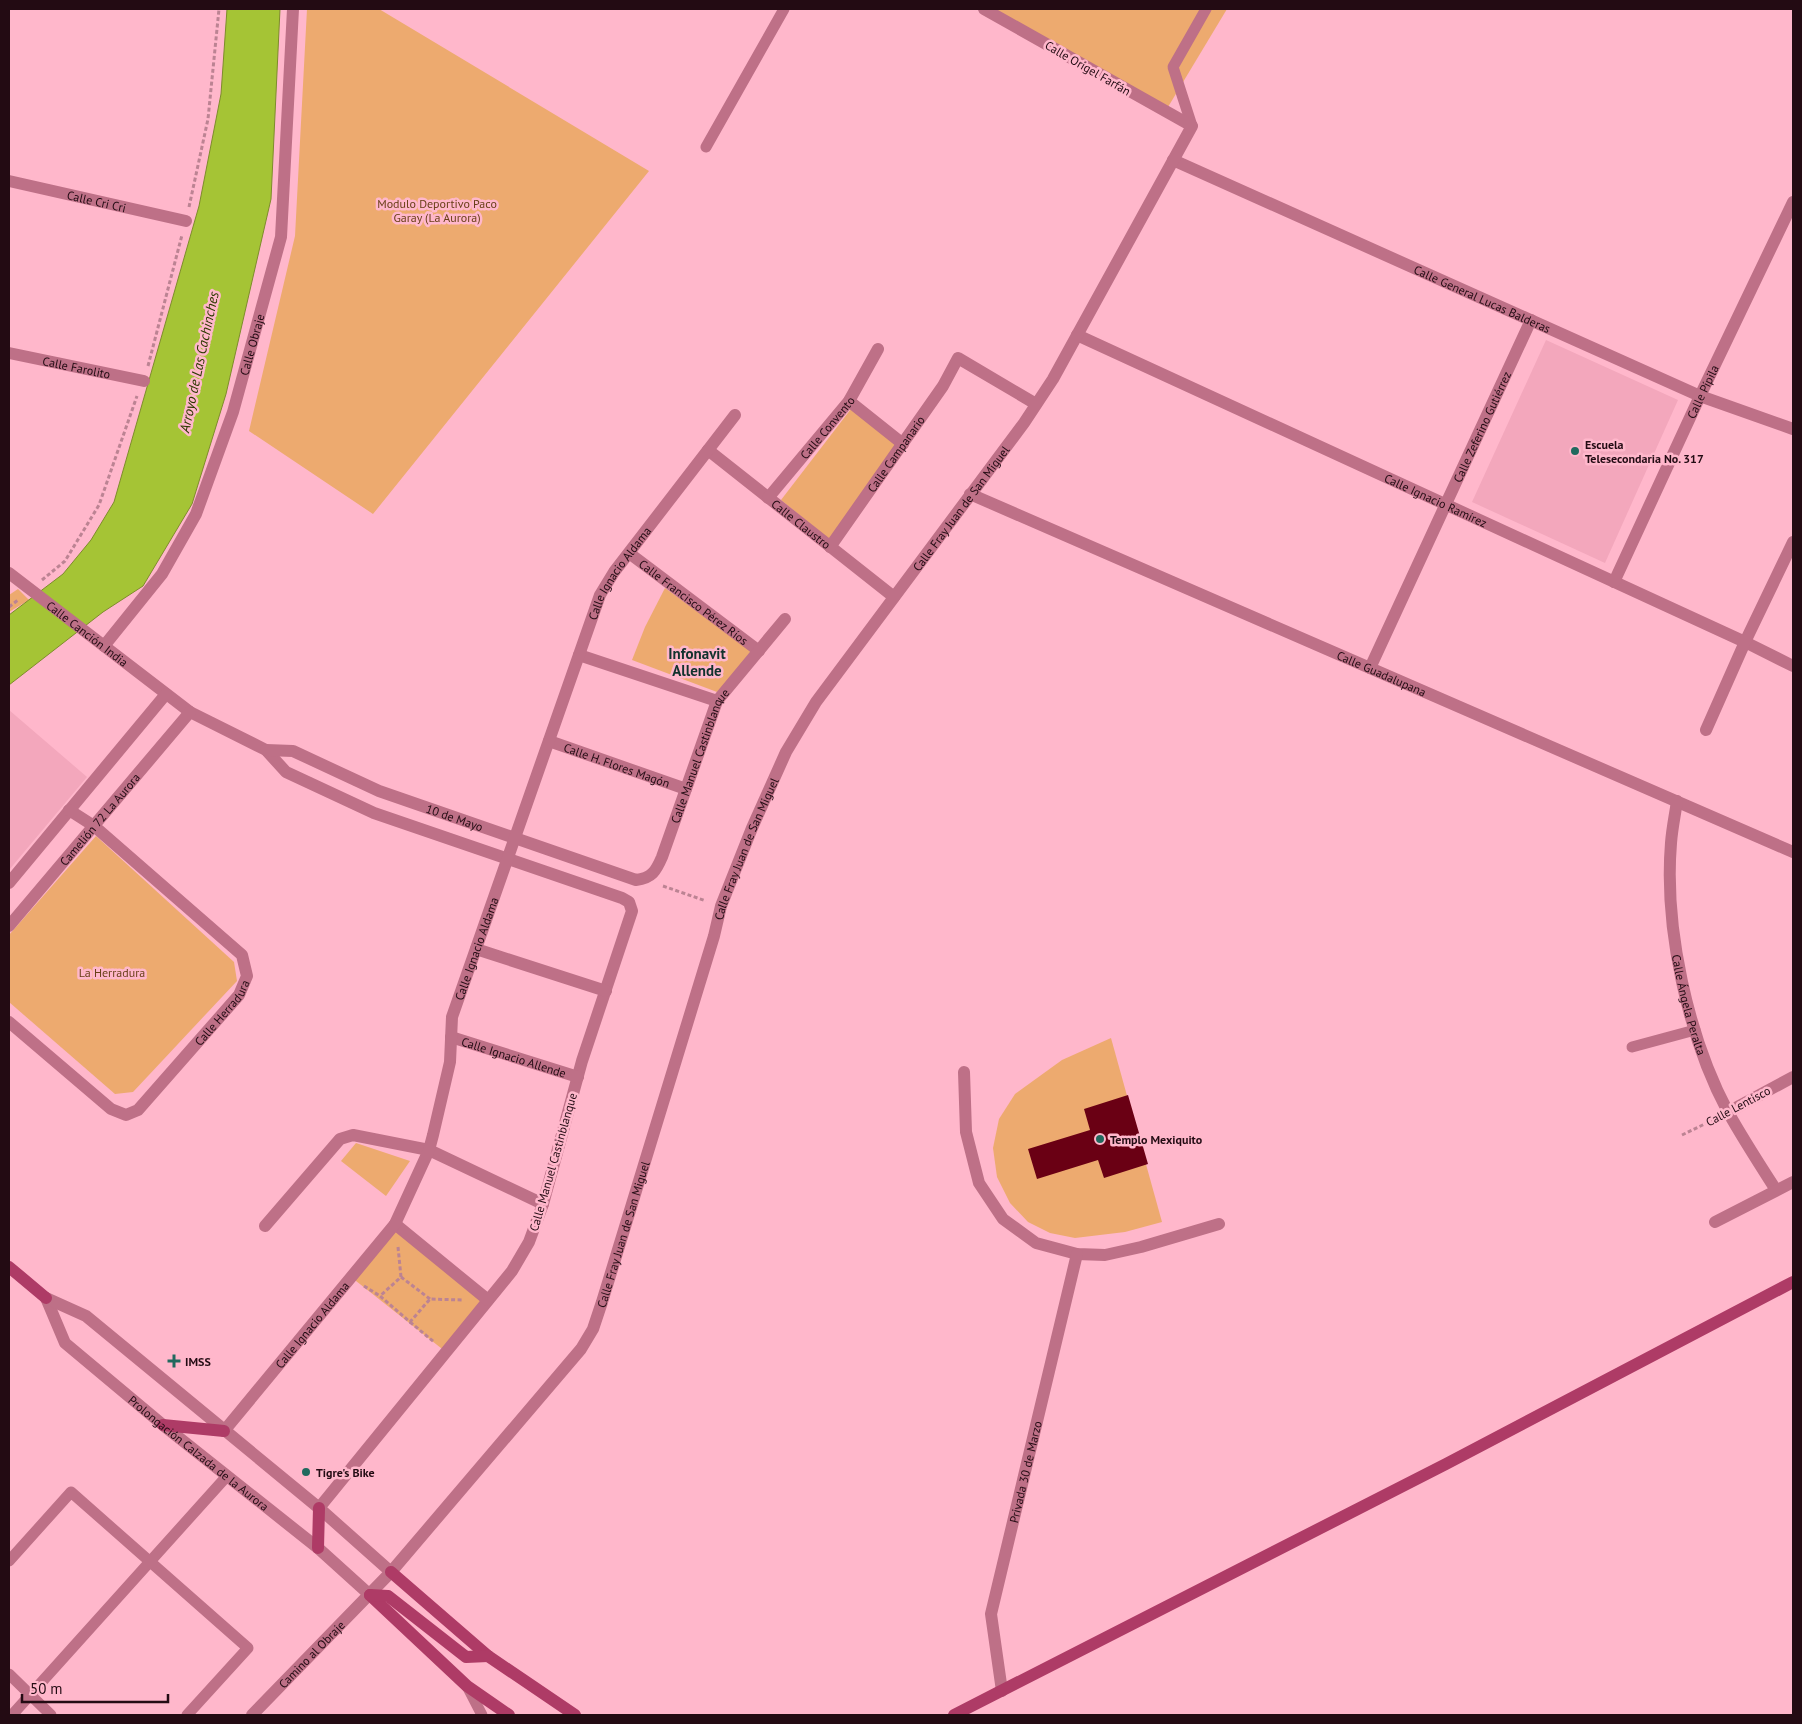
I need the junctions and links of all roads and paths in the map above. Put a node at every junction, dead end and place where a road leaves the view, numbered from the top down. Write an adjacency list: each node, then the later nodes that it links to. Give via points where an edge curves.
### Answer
1 (219, 9): 11 (path, via 208,119)
2 (293, 9): 37 (street, Calle Obraje, via 281,237 233,412 196,514 162,574)
3 (784, 9): 7 (lane)
4 (984, 9): 6 (street, Calle Origel Farfán)
5 (1206, 9): 6 (lane, via 1173,66)
6 (1192, 126): 8 (street, Calle Fray Juan de San Miguel)
7 (706, 148)
8 (1173, 160): 13 (street, Calle General Lucas Balderas); 14 (street, Calle Fray Juan de San Miguel)
9 (9, 181): 11 (street, Calle Cri Cri)
10 (1793, 202): 12 (street, Calle Pípila)
11 (186, 222): 17 (path)
12 (1789, 223): 18 (street, Calle Pípila)
13 (1531, 320): 18 (street, Calle General Lucas Balderas); 27 (street, Calle Zeferino Gutiérrez)
14 (1077, 335): 20 (street, Calle Fray Juan de San Miguel); 27 (street, Calle Ignacio Ramírez)
15 (878, 349): 19 (street, Calle Convento)
16 (9, 353): 17 (street, Calle Farolito)
17 (144, 381): 33 (path, via 99,505 65,561)
18 (1700, 396): 22 (street, Calle General Lucas Balderas); 32 (street, Calle Pípila)
19 (849, 401): 23 (street); 26 (street, Calle Convento)
20 (1036, 404): 23 (street, Calle Campanario, via 958,358); 25 (street, Calle Fray Juan de San Miguel)
21 (735, 415): 24 (street, Calle Ignacio Aldama)
22 (1793, 429)
23 (903, 444): 29 (street, Calle Campanario)
24 (708, 450): 26 (street, Calle Claustro); 30 (street, Calle Ignacio Aldama)
25 (970, 494): 34 (street, Calle Fray Juan de San Miguel); 41 (street, Calle Guadalupana)
26 (768, 498): 29 (street, Calle Claustro)
27 (1446, 505): 32 (street, Calle Ignacio Ramírez); 41 (street, Calle Zeferino Gutiérrez)
28 (1793, 542): 36 (street)
29 (830, 547): 34 (street, Calle Claustro)
30 (629, 553): 38 (street, Calle Francisco Pérez Ríos); 39 (street, Calle Ignacio Aldama, via 600,594)
31 (13, 576): 33 (street, Calle Canción India)
32 (1614, 582): 36 (street, Calle Ignacio Ramírez)
33 (30, 590): 37 (street, Calle Canción India)
34 (894, 597): 60 (street, Calle Fray Juan de San Miguel, via 816,702 786,752)
35 (785, 619): 38 (street, Calle Manuel Castinblanque)
36 (1745, 642): 40 (street, Calle Ignacio Ramírez); 45 (street)
37 (104, 646): 42 (street, Calle Canción India)
38 (759, 651): 43 (street, Calle Manuel Castinblanque)
39 (579, 655): 43 (street); 46 (street, Calle Ignacio Aldama)
40 (1793, 666)
41 (1370, 668): 50 (street, Calle Guadalupana)
42 (166, 694): 44 (street, 10 de Mayo); 52 (street)
43 (717, 701): 49 (street, Calle Manuel Castinblanque)
44 (190, 712): 47 (street, 10 de Mayo); 53 (street, Camelión 72 La Aurora)
45 (1706, 730)
46 (549, 742): 49 (street, Calle H. Flores Magón); 54 (street, Calle Ignacio Aldama)
47 (266, 750): 48 (street, 10 de Mayo, via 293,751); 51 (street, 10 de Mayo, via 286,772)
48 (363, 783): 51 (street); 54 (street, 10 de Mayo)
49 (686, 789): 57 (street, Calle Manuel Castinblanque, via 657,869)
50 (1677, 801): 55 (street, Calle Guadalupana); 65 (street, Calle Ángela Peralta, via 1671,843 1671,908 1680,973)
51 (354, 804): 56 (street, 10 de Mayo)
52 (70, 810): 53 (street, Calle Herradura); 58 (street)
53 (94, 826): 61 (street, Camelión 72 La Aurora); 64 (street, Calle Herradura, via 242,955 247,976 239,995 138,1110 126,1115 111,1109)
54 (516, 838): 56 (street, Calle Ignacio Aldama); 57 (street, 10 de Mayo, via 636,880)
55 (1793, 852)
56 (508, 859): 59 (street, 10 de Mayo); 62 (street, Calle Ignacio Aldama)
57 (646, 878): 60 (path)
58 (9, 883)
59 (629, 902): 63 (street, Calle Manuel Castinblanque, via 632,911 630,922)
60 (721, 906): 97 (street, Calle Fray Juan de San Miguel, via 593,1329 581,1349)
61 (9, 926)
62 (476, 949): 63 (street); 66 (street, Calle Ignacio Aldama, via 452,1017)
63 (606, 991): 69 (street, Calle Manuel Castinblanque)
64 (9, 1022)
65 (1695, 1030): 67 (lane); 71 (street, Calle Ángela Peralta)
66 (450, 1037): 69 (street, Calle Ignacio Allende); 73 (street, Calle Ignacio Aldama, via 450,1062)
67 (1632, 1047)
68 (964, 1072): 81 (street, via 966,1132 979,1183 1003,1219 1036,1243)
69 (578, 1077): 76 (street, Calle Manuel Castinblanque)
70 (1793, 1077): 71 (street, Calle Lentisco)
71 (1728, 1112): 72 (path, Calle Lentisco); 75 (street, Calle Ángela Peralta)
72 (1682, 1136)
73 (429, 1150): 76 (street); 78 (street, Calle Ignacio Aldama); 80 (street, via 352,1135 340,1139)
74 (1793, 1182): 75 (street)
75 (1776, 1190): 77 (street)
76 (543, 1204): 87 (street, Calle Manuel Castinblanque, via 529,1242 512,1271)
77 (1715, 1222)
78 (395, 1224): 83 (path); 87 (street); 91 (street, Calle Ignacio Aldama)
79 (1219, 1224): 81 (street, via 1105,1255)
80 (265, 1226)
81 (1078, 1254): 102 (street, Privada 30 de Marzo, via 991,1614)
82 (9, 1267): 85 (main road, Prolongación Calzada de la Aurora)
83 (401, 1277): 86 (path); 88 (path, via 380,1296)
84 (1793, 1282): 102 (main road)
85 (46, 1298): 90 (street, Prolongación Calzada de la Aurora, via 65,1343); 91 (street, Prolongación Calzada de la Aurora, via 86,1316)
86 (430, 1299): 87 (path); 88 (path)
87 (488, 1300): 89 (street, Calle Manuel Castinblanque)
88 (410, 1322): 89 (path)
89 (446, 1352): 93 (street, Calle Manuel Castinblanque)
90 (163, 1424): 91 (main road); 92 (street, Prolongación Calzada de la Aurora)
91 (224, 1431): 93 (street, Prolongación Calzada de la Aurora)
92 (227, 1476): 94 (street, Prolongación Calzada de la Aurora); 96 (lane)
93 (319, 1508): 94 (main road); 97 (street, Prolongación Calzada de la Aurora)
94 (318, 1548): 98 (street, Prolongación Calzada de la Aurora)
95 (9, 1561): 96 (lane, via 72,1492)
96 (151, 1561): 103 (lane); 106 (lane, via 248,1648)
97 (391, 1572): 98 (street, Calle Fray Juan de San Miguel); 99 (main road)
98 (370, 1595): 99 (main road, via 388,1596 466,1656); 101 (main road); 107 (street, Camino al Obraje)
99 (488, 1656): 110 (main road)
100 (9, 1674): 103 (lane)
101 (467, 1686): 108 (lane); 109 (main road)
102 (1002, 1691): 111 (main road)
103 (30, 1695): 104 (lane); 105 (lane)
104 (12, 1715)
105 (51, 1715)
106 (186, 1715)
107 (252, 1715)
108 (482, 1715)
109 (509, 1715)
110 (575, 1715)
111 (954, 1715)

